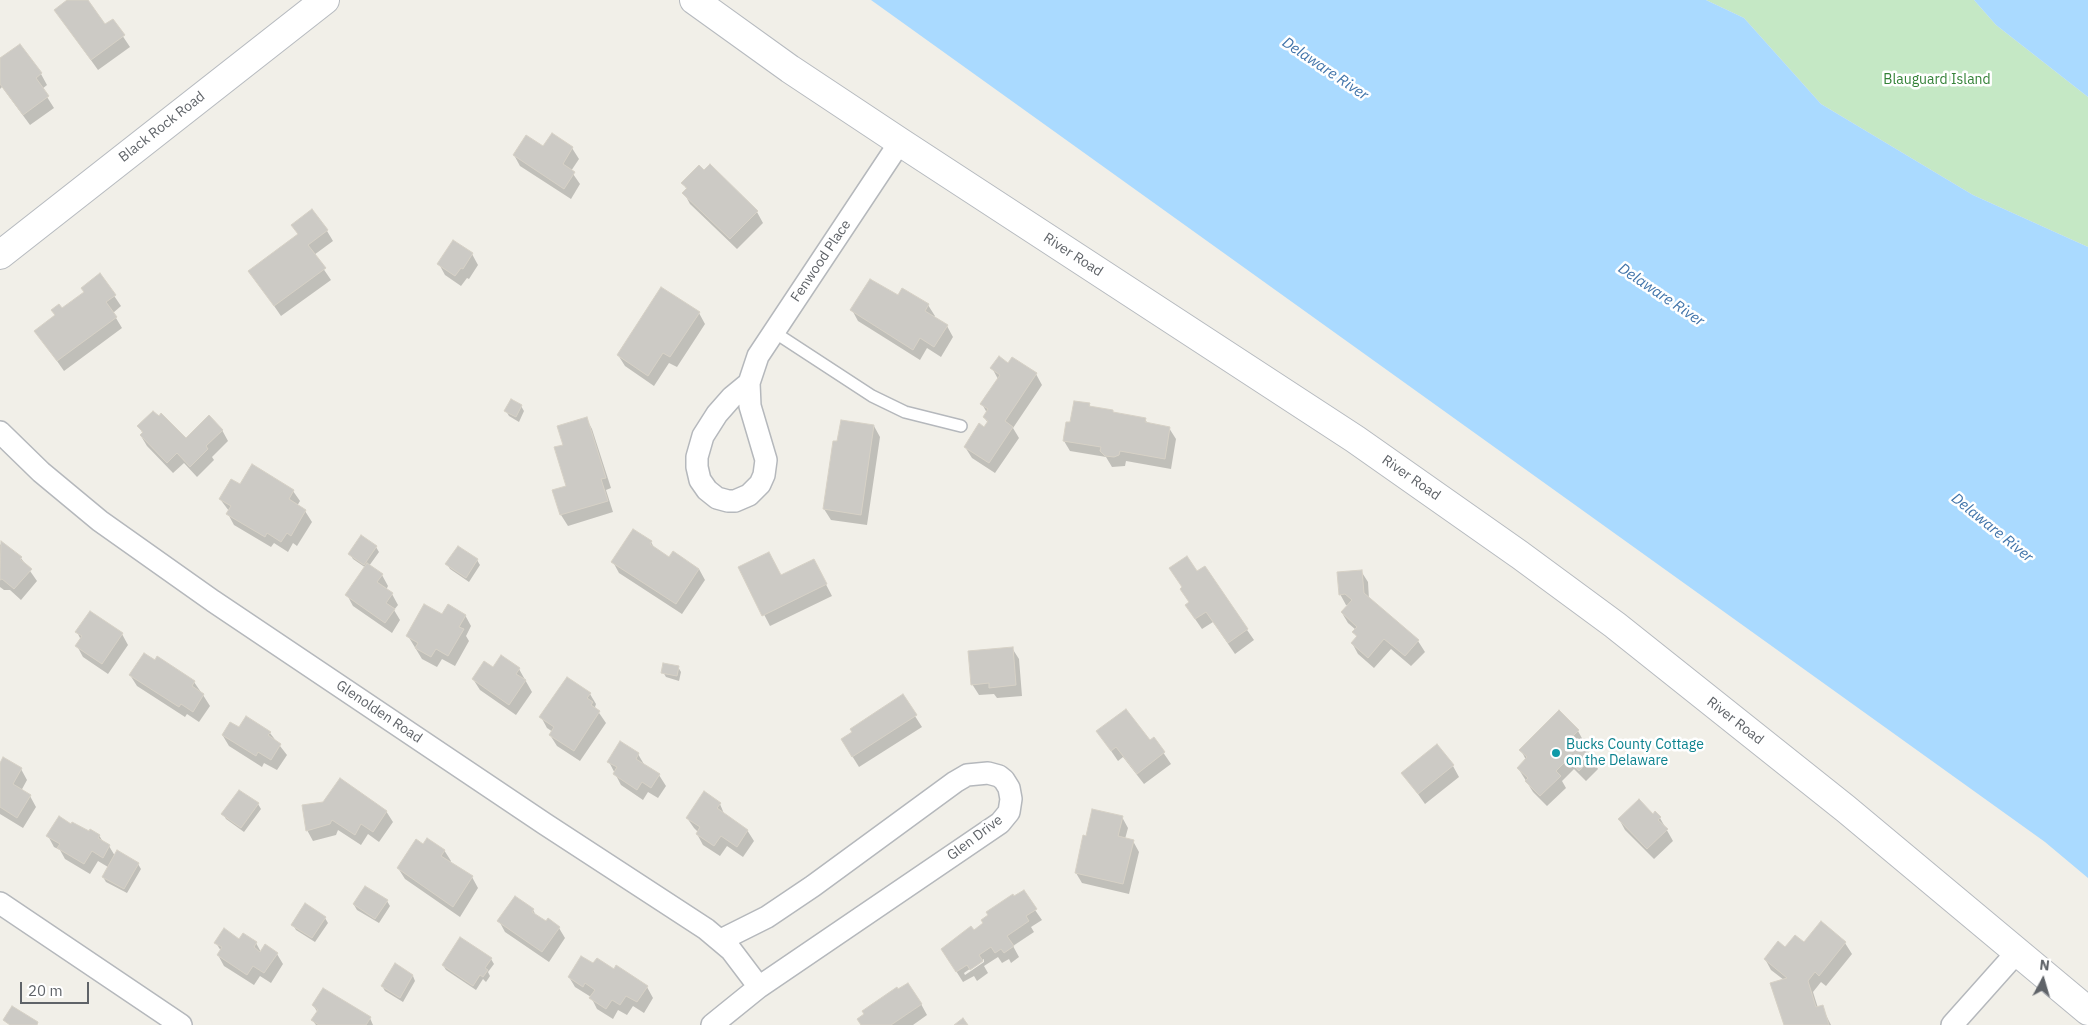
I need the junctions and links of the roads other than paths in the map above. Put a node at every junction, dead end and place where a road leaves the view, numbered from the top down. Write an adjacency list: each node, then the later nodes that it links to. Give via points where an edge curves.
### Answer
1 (325, 0): 4 (main road, Black Rock Road)
2 (694, 0): 3 (main road, River Road)
3 (900, 142): 5 (street, Fenwood Place); 11 (main road, River Road, via 1355,439 1520,556 1615,625)
4 (0, 255)
5 (774, 332): 6 (street, Fenwood Place, via 758,356); 7 (lane, via 872,396 905,412)
6 (750, 384): 6 (street, Fenwood Place, via 717,414 703,436 697,456 700,480 717,498 728,501 749,495 764,475 766,460 750,406)
7 (961, 426)
8 (0, 432): 10 (street, Glenolden Road, via 41,472 108,527 229,612)
9 (0, 903): 14 (street)
10 (721, 940): 12 (street, Glenolden Road); 12 (street, Glen Drive, via 767,917 806,891 967,775 979,773 999,776 1004,780 1011,799 1009,812 1000,823)
11 (2018, 951): 13 (main road, River Road); 16 (street)
12 (759, 987): 15 (street, Glen Drive)
13 (2088, 1010)
14 (181, 1025)
15 (712, 1025)
16 (1952, 1025)

